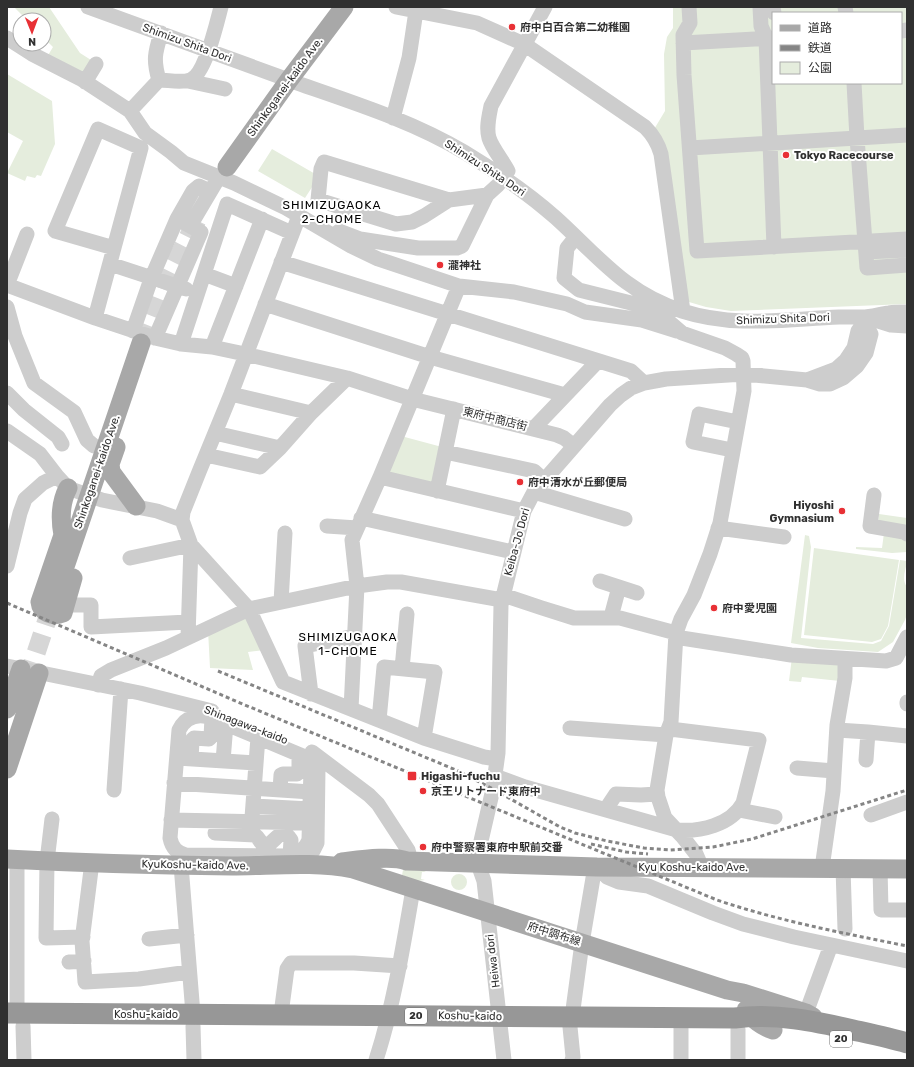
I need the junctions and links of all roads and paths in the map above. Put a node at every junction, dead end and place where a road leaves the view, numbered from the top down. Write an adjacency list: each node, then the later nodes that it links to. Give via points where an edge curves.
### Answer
1 (88, 7): 10 (street, Shimizu Shita Dori)
2 (221, 7): 15 (street)
3 (344, 7): 18 (main road, Shinkoganei-kaido Ave.)
4 (396, 7): 8 (street)
5 (546, 7): 14 (street)
6 (688, 7): 13 (street, via 690,23 683,35)
7 (760, 7): 11 (street, via 761,26)
8 (416, 12): 9 (street); 24 (street, via 409,58)
9 (464, 14): 14 (street)
10 (161, 33): 15 (street, Shimizu Shita Dori); 17 (street, via 155,66)
11 (771, 34): 13 (street); 27 (street)
12 (7, 38): 20 (street)
13 (683, 43): 28 (street)
14 (524, 44): 30 (street, via 491,106 489,116 489,139 508,171); 60 (street, via 645,127 654,137 661,154)
15 (208, 51): 18 (street, Shimizu Shita Dori); 19 (street, via 197,75)
16 (96, 64): 20 (street)
17 (159, 80): 19 (street); 23 (street)
18 (289, 80): 24 (street, Shimizu Shita Dori); 29 (main road, Shinkoganei-kaido Ave.)
19 (188, 81): 22 (street)
20 (85, 82): 23 (street)
21 (854, 84): 26 (street)
22 (225, 90)
23 (130, 111): 29 (street, via 145,133 184,163)
24 (394, 118): 30 (street, Shimizu Shita Dori, via 448,144)
25 (907, 135): 26 (street)
26 (857, 138): 27 (street); 44 (street)
27 (770, 143): 28 (street); 41 (street)
28 (690, 148): 41 (street, via 697,251)
29 (223, 172): 33 (street, via 234,183); 35 (street)
30 (505, 178): 31 (street); 39 (street, Shimizu Shita Dori)
31 (487, 195): 32 (street); 36 (street, via 465,242 457,248 418,248 360,239 324,226)
32 (449, 200): 32 (street, via 412,222 396,224 318,200 321,168 324,162)
33 (299, 216): 36 (street); 37 (street)
34 (262, 219): 37 (street); 49 (street, via 227,204); 54 (street)
35 (184, 223): 51 (street); 53 (street, via 201,232)
36 (316, 226): 55 (street, via 378,259)
37 (292, 233): 46 (street)
38 (27, 234): 52 (street)
39 (576, 237): 50 (street, Shimizu Shita Dori); 57 (street, via 567,248 564,278 579,290)
40 (907, 239): 44 (street)
41 (774, 247): 44 (street)
42 (114, 248): 42 (street, via 141,148 98,129 55,231); 47 (street)
43 (907, 250): 44 (street)
44 (866, 251): 45 (street); 48 (street, via 867,268)
45 (907, 256)
46 (281, 262): 58 (street); 62 (street)
47 (110, 264): 51 (street); 63 (street)
48 (907, 265)
49 (204, 274): 54 (street); 56 (street)
50 (615, 274): 57 (street, via 610,280); 60 (street, Shimizu Shita Dori, via 646,296)
51 (151, 278): 53 (street); 67 (street)
52 (7, 285): 63 (street, 東府中商店街)
53 (177, 286): 56 (street); 67 (street)
54 (236, 286): 69 (street)
55 (459, 286): 62 (street); 66 (street, via 514,292 567,304 585,312 642,320)
56 (198, 293): 68 (street)
57 (609, 298): 66 (street, via 643,306 661,315)
58 (265, 304): 70 (street); 71 (street)
59 (7, 307): 87 (street, via 15,336 34,383 74,412 87,440)
60 (683, 311): 64 (street, Shimizu Shita Dori, via 732,321 767,322 840,317)
61 (907, 312): 64 (street, via 890,313)
62 (447, 314): 71 (street); 72 (street)
63 (95, 318): 67 (street, 東府中商店街)
64 (864, 320): 65 (street); 73 (street, Keiba-Jo Dori, via 871,334 866,353 857,366 830,384)
65 (907, 326)
66 (682, 332): 73 (street, via 742,358)
67 (143, 337): 68 (street, 東府中商店街); 87 (main road); 93 (main road, Shinkoganei-kaido Ave.); 101 (main road, via 110,464 111,472)
68 (182, 344): 69 (street, 東府中商店街)
69 (212, 347): 70 (street, 東府中商店街)
70 (245, 354): 74 (street, 東府中商店街); 77 (street)
71 (430, 357): 78 (street); 79 (street)
72 (598, 361): 75 (street, via 631,371); 78 (street)
73 (744, 374): 75 (street, Keiba-Jo Dori, via 666,379); 82 (street, via 744,391)
74 (347, 378): 79 (street, 東府中商店街); 81 (street)
75 (644, 383): 88 (street, Keiba-Jo Dori, via 621,395)
76 (7, 393): 86 (street, via 58,437)
77 (230, 394): 81 (street); 85 (street)
78 (565, 395): 83 (street)
79 (412, 399): 80 (street, 東府中商店街); 94 (street)
80 (454, 409): 83 (street, 東府中商店街); 91 (street)
81 (311, 414): 89 (street)
82 (738, 422): 90 (street); 90 (street, via 699,414 693,442)
83 (533, 428): 88 (street, 東府中商店街, via 564,438)
84 (7, 431): 96 (street, via 40,454)
85 (215, 433): 89 (street); 92 (street)
86 (62, 444)
87 (94, 446): 93 (main road, via 92,457)
88 (574, 446): 95 (street, Keiba-Jo Dori)
89 (280, 448): 92 (street, via 260,467)
90 (732, 450): 107 (street)
91 (445, 452): 95 (street, via 534,471); 97 (street)
92 (206, 455): 104 (street)
93 (95, 477): 100 (main road, Shinkoganei-kaido Ave.)
94 (380, 477): 97 (street); 105 (street)
95 (544, 480): 98 (street, Keiba-Jo Dori)
96 (62, 482): 100 (street); 115 (street, via 43,483 25,499); 122 (main road, via 63,535 40,606 44,612 53,615 63,613)
97 (437, 491): 102 (street)
98 (534, 492): 102 (street, Keiba-Jo Dori); 103 (street)
99 (874, 495): 109 (street, via 870,526)
100 (88, 500): 101 (street); 122 (main road, via 88,533)
101 (136, 506): 104 (street)
102 (524, 511): 113 (street, Keiba-Jo Dori)
103 (625, 519)
104 (182, 520): 112 (street)
105 (359, 523): 106 (street); 113 (street); 117 (street, via 352,540)
106 (327, 526)
107 (717, 532): 110 (street); 111 (street); 127 (street, via 694,595)
108 (285, 533): 121 (street)
109 (907, 534)
110 (784, 537)
111 (763, 542)
112 (191, 545): 114 (street); 123 (street); 126 (street)
113 (513, 552): 120 (street, Keiba-Jo Dori)
114 (130, 558)
115 (7, 566)
116 (600, 580): 118 (street)
117 (357, 586): 120 (street, via 400,582); 121 (street); 128 (street)
118 (619, 587): 119 (street); 125 (street)
119 (636, 593)
120 (503, 598): 125 (street, via 574,618); 152 (street, Keiba-Jo Dori)
121 (280, 602): 123 (street)
122 (59, 603): 126 (street, via 91,605 91,627)
123 (249, 609): 129 (street); 136 (street, via 283,682)
124 (407, 614): 132 (street)
125 (611, 617): 127 (street)
126 (188, 622): 129 (street)
127 (675, 635): 131 (street, via 791,655); 144 (street, via 673,700)
128 (355, 636): 136 (street, via 305,646); 138 (street)
129 (188, 637): 134 (street, via 111,670 101,676)
130 (907, 638): 131 (street, via 896,658 886,661)
131 (845, 659): 143 (street, via 845,678)
132 (402, 669): 140 (street, via 384,668); 149 (street, via 435,672)
133 (24, 672): 134 (street, Shinagawa-kaido); 137 (main road); 148 (main road); 157 (main road)
134 (98, 685): 135 (street, Shinagawa-kaido)
135 (121, 689): 155 (street, Shinagawa-kaido, via 210,710 312,752); 163 (street)
136 (311, 694): 138 (street)
137 (7, 709)
138 (351, 709): 140 (street)
139 (212, 718): 141 (street); 151 (street, via 209,739 194,738); 151 (street, via 196,716 182,723 179,730)
140 (379, 720): 149 (street)
141 (226, 724): 147 (street); 154 (street)
142 (570, 728): 144 (street)
143 (837, 730): 145 (street); 159 (street)
144 (668, 732): 165 (street); 170 (street, via 759,740)
145 (868, 732): 146 (street); 153 (street)
146 (907, 736)
147 (258, 737): 150 (street); 156 (street)
148 (7, 738)
149 (424, 738): 152 (street)
150 (302, 756): 161 (street, via 318,768); 164 (street, via 297,774 281,775); 168 (street, via 312,769)
151 (184, 758): 154 (street); 162 (street)
152 (497, 759): 160 (street, Keiba-Jo Dori)
153 (866, 760)
154 (223, 761): 156 (street)
155 (325, 762): 161 (street); 184 (street, Shinagawa-kaido, via 378,804 408,850)
156 (256, 763): 166 (street)
157 (7, 768)
158 (797, 768): 159 (street)
159 (834, 772): 190 (street)
160 (495, 776): 169 (street); 186 (street, Keiba-Jo Dori, via 479,846)
161 (322, 777): 178 (street)
162 (174, 783): 166 (street); 174 (street)
163 (114, 790)
164 (280, 790): 166 (street); 168 (street)
165 (657, 794): 169 (street, via 616,794); 177 (street, via 665,818)
166 (254, 798): 168 (street); 168 (street, via 272,811 291,812); 176 (street)
167 (907, 802): 171 (street)
168 (310, 807): 176 (street); 181 (street, via 307,844 300,852)
169 (606, 809): 177 (street)
170 (739, 810): 172 (street); 177 (street, via 710,827)
171 (871, 815)
172 (775, 817)
173 (52, 819): 183 (street)
174 (171, 820): 175 (street); 179 (street, via 170,838 175,850 186,856)
175 (216, 827): 176 (street); 179 (street)
176 (251, 828): 180 (street); 181 (street, via 261,843 265,844 272,842 278,834 286,834 291,840)
177 (677, 830): 189 (street, via 696,854)
178 (322, 852): 181 (street, via 313,851); 184 (main road, via 364,860); 187 (main road, KyuKoshu-kaido Ave., via 248,866); 194 (main road, KyuKoshu-kaido Ave., via 353,869)
179 (214, 856): 180 (street)
180 (250, 856): 181 (street)
181 (290, 856)
182 (12, 860): 183 (main road, KyuKoshu-kaido Ave.); 212 (street)
183 (47, 861): 185 (main road, KyuKoshu-kaido Ave.); 200 (street, via 46,938)
184 (409, 861): 186 (main road); 194 (main road, via 400,864)
185 (92, 862): 187 (main road, KyuKoshu-kaido Ave.); 200 (street)
186 (478, 864): 188 (main road, Kyu Koshu-kaido Ave.); 197 (street, Heiwa dori, via 484,881)
187 (181, 865): 199 (street)
188 (597, 867): 189 (main road, Kyu Koshu-kaido Ave.); 202 (street); 203 (street, via 607,877 619,882 648,886 744,924)
189 (702, 868): 190 (main road, Kyu Koshu-kaido Ave.)
190 (822, 868): 191 (main road, Kyu Koshu-kaido Ave.)
191 (843, 868): 192 (main road, Kyu Koshu-kaido Ave.); 198 (street)
192 (880, 868): 193 (main road, Kyu Koshu-kaido Ave.); 196 (street, via 881,910)
193 (907, 869)
194 (381, 878): 195 (main road, 府中調布線)
195 (413, 889): 197 (main road, 府中調布線); 207 (street)
196 (907, 910)
197 (487, 912): 202 (main road, 府中調布線); 216 (street, Heiwa dori)
198 (845, 929)
199 (187, 935): 201 (street); 208 (street)
200 (83, 937): 204 (street)
201 (149, 939)
202 (582, 943): 209 (main road, 府中調布線); 215 (street)
203 (831, 945): 205 (street); 210 (street)
204 (84, 961): 206 (street); 208 (street, via 85,982 139,980)
205 (907, 961)
206 (69, 962)
207 (400, 966): 211 (street, via 291,963 287,969); 214 (street)
208 (189, 972): 213 (street)
209 (738, 1011): 210 (main road, 府中調布線, via 743,993); 215 (highway, Koshu-kaido / 20); 217 (highway, Koshu-kaido / 20); 218 (highway, Koshu-kaido / 20); 220 (highway, Koshu-kaido / 20, via 773,1030 823,1036); 227 (street)
210 (806, 1013): 217 (main road, 府中調布線)
211 (281, 1014): 213 (highway, Koshu-kaido / 20); 214 (highway, Koshu-kaido / 20)
212 (14, 1020): 213 (highway, Koshu-kaido / 20); 221 (street)
213 (193, 1020): 214 (highway, Koshu-kaido / 20); 222 (street)
214 (388, 1022): 216 (highway, Koshu-kaido / 20); 223 (street)
215 (571, 1022): 216 (highway, Koshu-kaido / 20); 218 (highway, Koshu-kaido / 20); 225 (street)
216 (500, 1023): 224 (street, Heiwa dori)
217 (825, 1023): 219 (highway, Koshu-kaido / 20)
218 (681, 1028): 226 (street)
219 (907, 1043)
220 (907, 1055)
221 (24, 1060)
222 (194, 1060)
223 (376, 1060)
224 (504, 1060)
225 (572, 1060)
226 (682, 1060)
227 (738, 1060)

